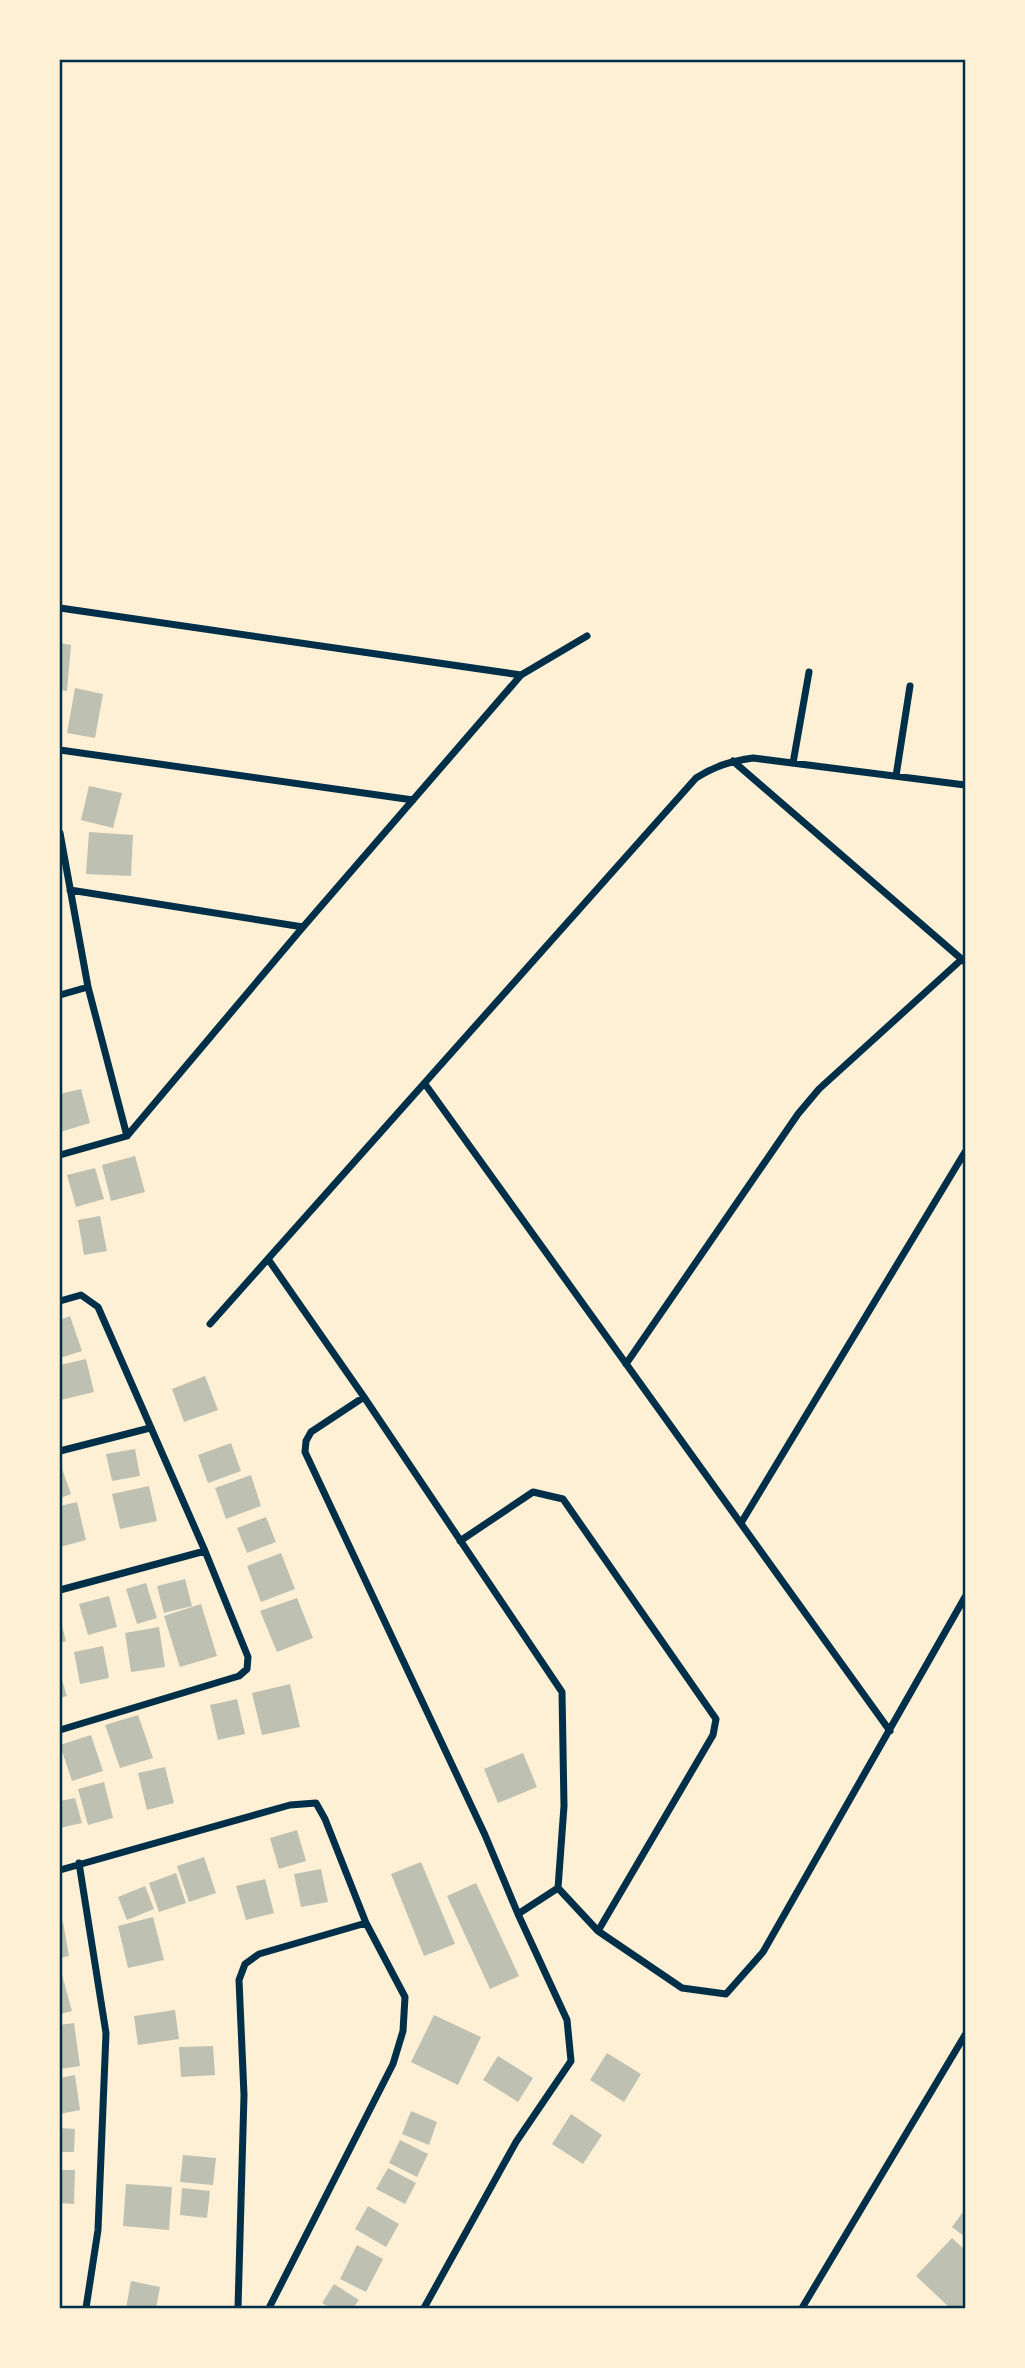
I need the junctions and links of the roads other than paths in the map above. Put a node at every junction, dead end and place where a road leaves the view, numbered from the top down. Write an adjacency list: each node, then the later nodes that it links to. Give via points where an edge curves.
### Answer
1 (60, 608): 4 (street)
2 (587, 636): 4 (street)
3 (809, 672): 8 (street)
4 (521, 675): 11 (street)
5 (910, 685): 9 (street)
6 (60, 751): 11 (street)
7 (733, 761): 8 (street, via 753,758); 15 (street); 18 (street, via 696,778)
8 (793, 763): 9 (street)
9 (896, 776): 10 (street)
10 (965, 785)
11 (413, 800): 14 (street)
12 (60, 833): 13 (street)
13 (70, 890): 14 (street); 16 (street)
14 (303, 927): 19 (street)
15 (963, 961): 25 (street, via 805,1106)
16 (89, 987): 17 (street); 19 (street)
17 (60, 995)
18 (425, 1084): 22 (street); 25 (street)
19 (127, 1136): 21 (street)
20 (965, 1152): 29 (street)
21 (60, 1155)
22 (268, 1259): 24 (street); 26 (street)
23 (60, 1301): 27 (street, via 82,1295 98,1307)
24 (210, 1324)
25 (626, 1364): 29 (street)
26 (364, 1397): 30 (street); 39 (street, via 311,1432 305,1452)
27 (150, 1428): 28 (street); 31 (street)
28 (60, 1451)
29 (741, 1523): 35 (street)
30 (460, 1541): 38 (street, via 562,1692 564,1806); 41 (street, via 533,1492 564,1499 716,1718 713,1735)
31 (205, 1551): 32 (street); 34 (street, via 248,1657 247,1669 239,1676)
32 (60, 1590)
33 (965, 1597): 35 (street)
34 (60, 1731)
35 (890, 1731): 41 (street, via 763,1952 726,1994 682,1989)
36 (79, 1863): 37 (street); 40 (street, via 290,1805 316,1804); 43 (street, via 106,2033 98,2230)
37 (60, 1870)
38 (558, 1888): 39 (street); 41 (street)
39 (518, 1914): 46 (street, via 567,2020 571,2061 516,2142)
40 (366, 1923): 44 (street, via 259,1954 245,1964 239,1980 244,2095); 45 (street, via 405,1997 403,2031 393,2064)
41 (598, 1931)
42 (965, 2035): 47 (street)
43 (86, 2308)
44 (239, 2308)
45 (269, 2308)
46 (424, 2308)
47 (802, 2308)

